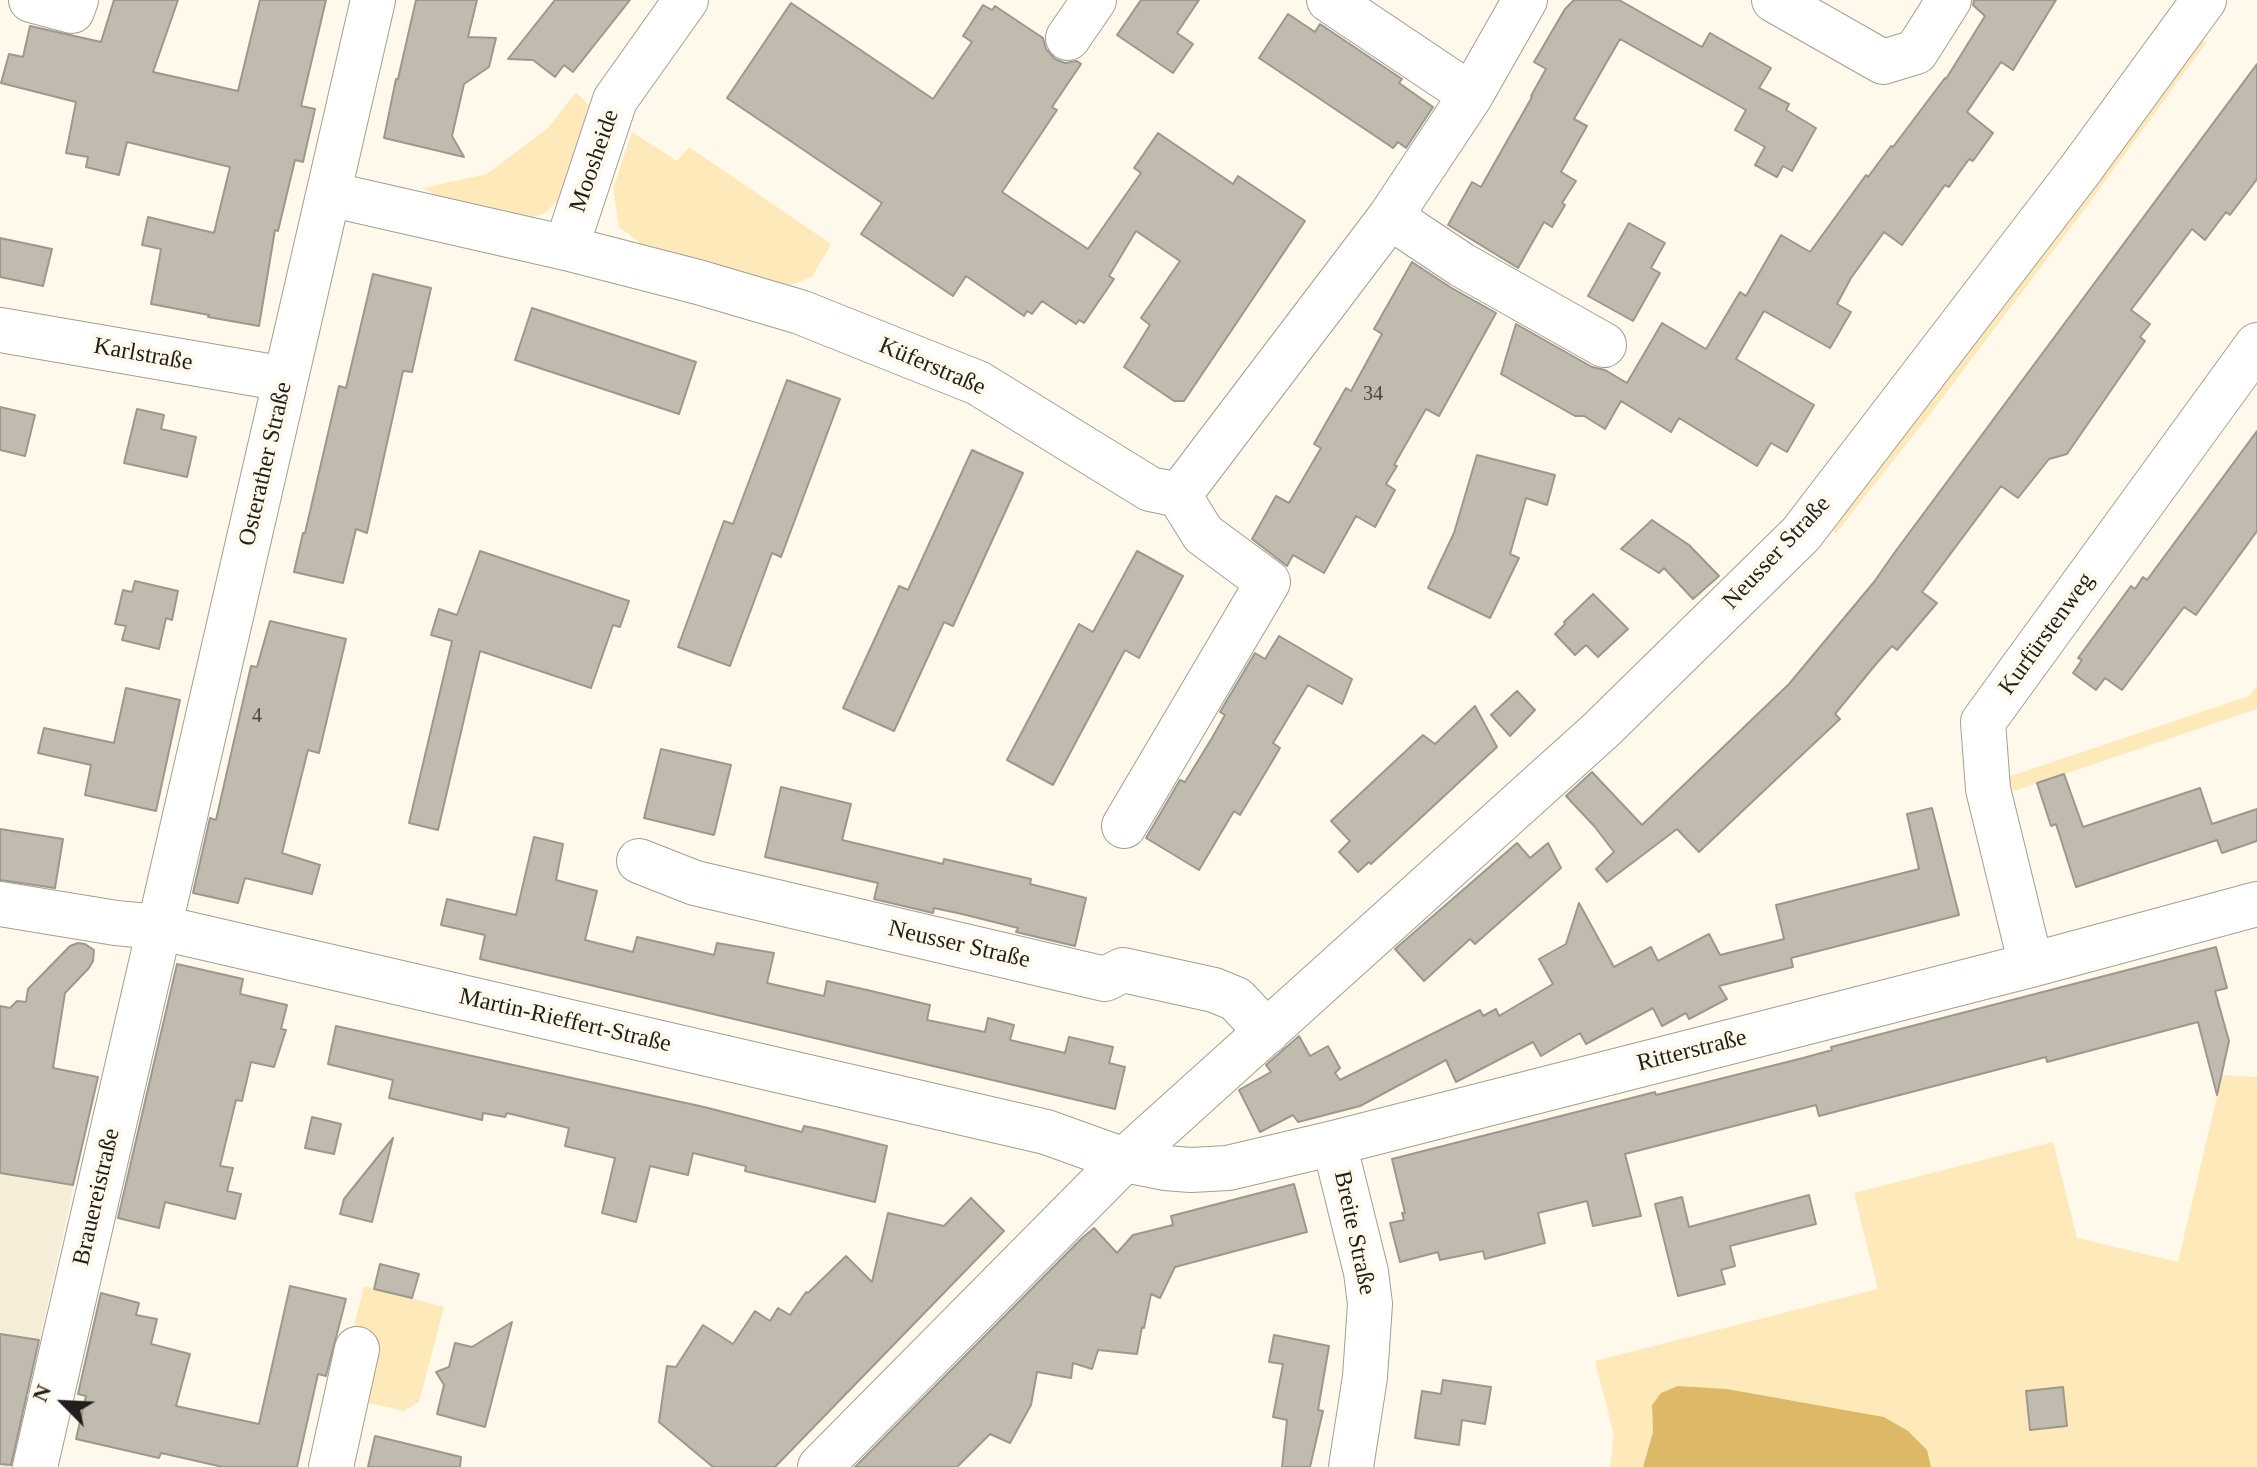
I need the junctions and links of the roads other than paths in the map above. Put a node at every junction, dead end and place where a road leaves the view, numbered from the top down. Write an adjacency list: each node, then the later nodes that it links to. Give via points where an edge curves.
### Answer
1 (31, 0): 2 (street, via 72,11)
2 (76, 0)
3 (373, 0): 13 (street, Osterather Straße)
4 (686, 0): 15 (street, Moosheide, via 615,100)
5 (1094, 0): 11 (street)
6 (1329, 0): 12 (street)
7 (1525, 0): 12 (street)
8 (1774, 0): 9 (street, via 1883,62 1916,52)
9 (1949, 0)
10 (2204, 0): 27 (street, Neusser Straße, via 1801,534 1601,730)
11 (1068, 38)
12 (1471, 95): 14 (street)
13 (329, 194): 15 (street, Küferstraße); 19 (street, Osterather Straße)
14 (1390, 217): 17 (street, via 1462,265); 20 (street)
15 (566, 248): 20 (street, Küferstraße, via 800,312 978,383 1150,489)
16 (0, 330): 19 (street, Karlstraße)
17 (1604, 345)
18 (2257, 345): 26 (street, Kurfürstenweg, via 1983,722 1988,789)
19 (285, 379): 25 (street, Osterather Straße)
20 (1179, 495): 21 (street, via 1203,534 1268,582)
21 (1124, 826)
22 (639, 861): 27 (street, Neusser Straße, via 695,883 1105,979 1123,970 1214,990 1236,999)
23 (0, 904): 25 (street, Martin-Rieffert-Straße)
24 (2257, 904): 26 (street, Ritterstraße)
25 (158, 927): 29 (street, Martin-Rieffert-Straße, via 1046,1132); 31 (street, Brauereistraße)
26 (2031, 965): 28 (street, Ritterstraße)
27 (1267, 1032): 29 (street, Neusser Straße)
28 (1334, 1143): 29 (street, Ritterstraße, via 1210,1170); 34 (street, Breite Straße, via 1370,1304)
29 (1124, 1160): 33 (street, Neusser Straße)
30 (357, 1349): 32 (street)
31 (35, 1467)
32 (331, 1467)
33 (820, 1467)
34 (1351, 1467)

